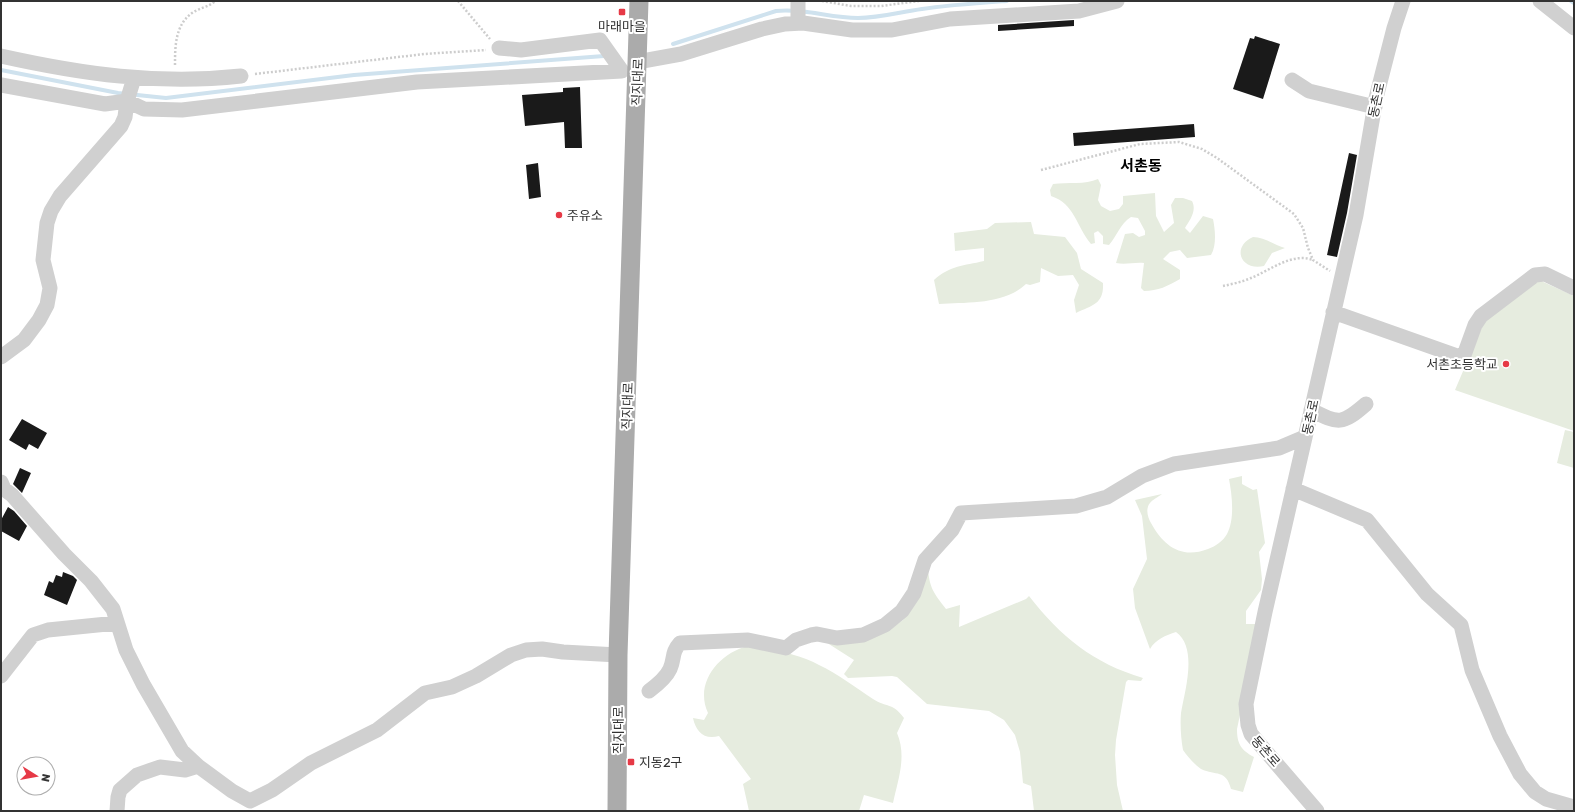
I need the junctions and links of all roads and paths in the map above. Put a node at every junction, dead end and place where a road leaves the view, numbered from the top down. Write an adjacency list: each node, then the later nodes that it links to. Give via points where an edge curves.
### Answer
1 (214, 1): 17 (path, via 192,13 178,32 175,65)
2 (458, 1): 12 (path)
3 (639, 1): 14 (main road, 직지대로)
4 (798, 1): 10 (street)
5 (822, 1): 6 (path, via 851,6 881,6)
6 (919, 1)
7 (1117, 1): 10 (street, via 1079,11 950,19 892,30 852,30)
8 (1403, 1): 21 (street, 동촌로)
9 (1540, 1): 11 (street)
10 (798, 23): 14 (street, via 762,29)
11 (1574, 28)
12 (499, 48): 14 (street, via 521,50 600,40); 15 (path, via 404,56)
13 (1, 56): 16 (street)
14 (629, 67): 20 (street, via 417,82 182,110 144,108); 35 (main road, 직지대로)
15 (241, 76): 17 (street)
16 (134, 78): 17 (street); 20 (street)
17 (178, 80)
18 (1292, 80): 21 (street, via 1309,91)
19 (1, 85): 20 (street, via 106,104)
20 (127, 102): 28 (street, via 121,126 60,196 51,211 47,223 43,260 50,288 47,305 24,340)
21 (1375, 107): 24 (street, 동촌로, via 1356,215)
22 (1041, 170): 23 (path, via 1140,144 1169,142 1194,146 1217,158 1294,214 1303,228)
23 (1313, 260): 24 (path); 25 (path, via 1303,258 1287,262 1250,279)
24 (1340, 277): 27 (street, 동촌로)
25 (1223, 286)
26 (1574, 288): 27 (street, via 1545,274 1535,275 1481,316 1463,358)
27 (1333, 312): 30 (street, 동촌로)
28 (1, 357)
29 (1366, 404): 30 (street, via 1340,421)
30 (1311, 410): 31 (street, 동촌로)
31 (1305, 437): 33 (street, 동촌로); 37 (street, via 1279,448 1174,464 1142,476 1107,497 1076,506 961,513 952,530 925,560 914,593 902,612 878,630 863,635 837,638 811,635 796,640 786,648 748,640 680,643 674,649 667,675)
32 (1, 482): 34 (street, via 4,489 91,581 113,609)
33 (1293, 489): 40 (street, via 1367,520 1427,594 1461,625 1472,670 1517,769 1535,792 1546,799); 43 (street, 동촌로, via 1246,704 1246,717 1257,744)
34 (117, 623): 36 (street, via 48,630 33,635); 38 (street, via 126,650 155,708 182,750)
35 (618, 655): 39 (street, via 542,649 526,650 511,655 452,687 417,697 377,730 311,763); 42 (main road, 직지대로)
36 (1, 676)
37 (649, 690)
38 (198, 766): 39 (street, via 236,794); 41 (street, via 185,770 160,767 137,775 120,790)
39 (256, 805)
40 (1574, 807)
41 (117, 811)
42 (617, 811)
43 (1317, 811)

